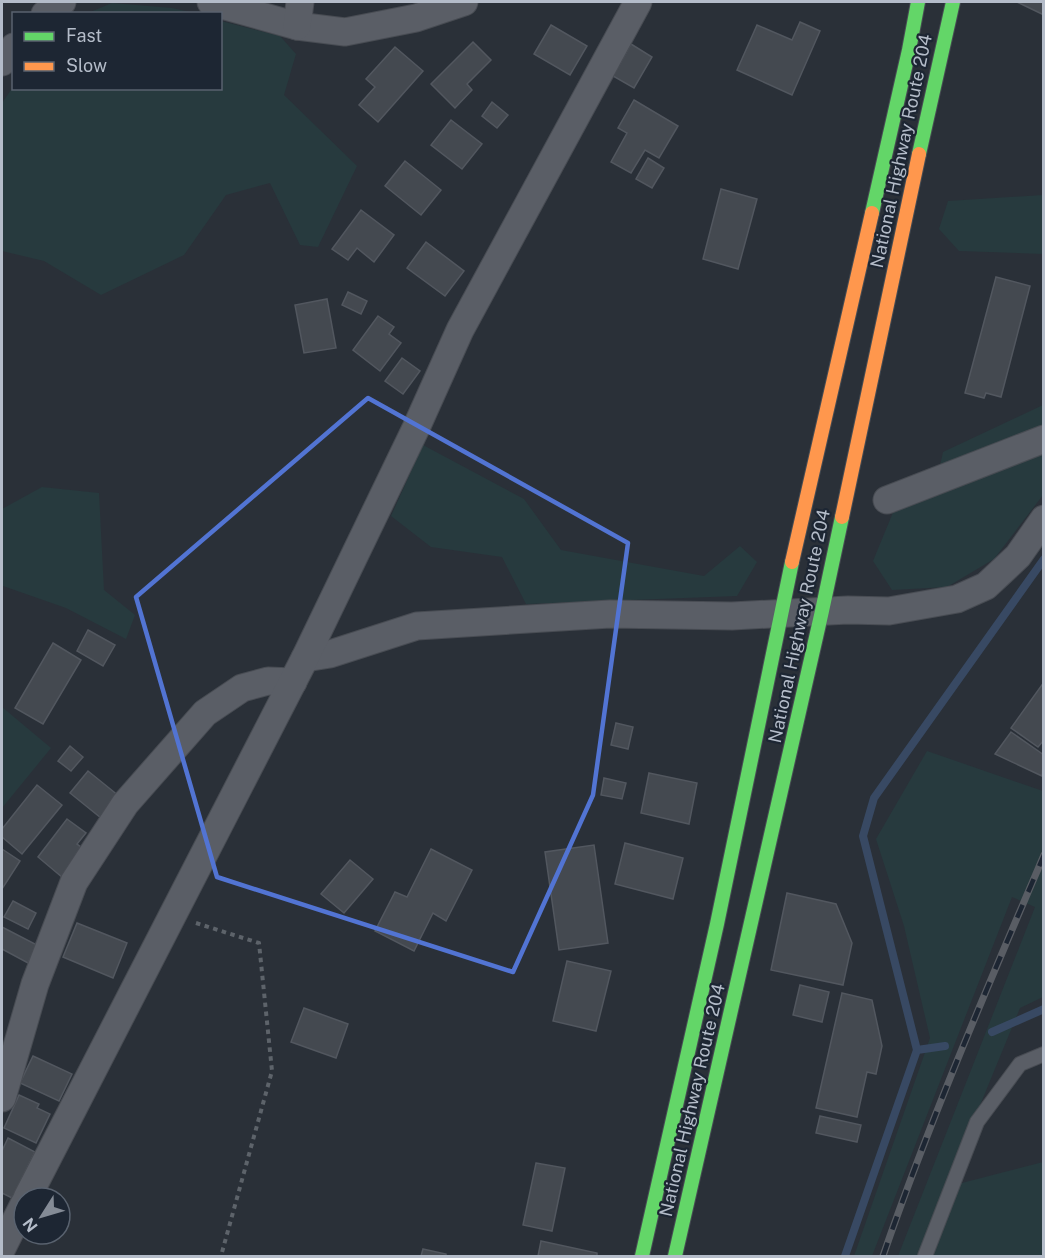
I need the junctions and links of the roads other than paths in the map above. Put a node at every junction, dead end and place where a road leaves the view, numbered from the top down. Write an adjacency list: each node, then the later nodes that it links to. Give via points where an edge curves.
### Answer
1 (62, 2): 7 (street)
2 (211, 2): 8 (street)
3 (464, 2): 8 (street, via 416,18 345,32)
4 (638, 2): 16 (street, via 460,330)
5 (918, 2): 15 (highway, National Highway Route 204)
6 (953, 2): 14 (highway, National Highway Route 204)
7 (48, 12)
8 (299, 14)
9 (12, 50): 10 (street)
10 (2, 62)
11 (1044, 439): 12 (street)
12 (887, 500)
13 (1044, 519): 14 (street, via 1018,556 986,586 957,599 889,611)
14 (822, 611): 15 (street); 24 (highway, National Highway Route 204)
15 (780, 612): 16 (street, via 732,616 610,614 417,626 330,654); 23 (highway, National Highway Route 204, via 717,924)
16 (305, 658): 17 (street)
17 (293, 682): 19 (street, via 268,681 242,688 205,713 125,804 74,882 36,984); 20 (street)
18 (1044, 1054): 25 (lane, via 1020,1064 978,1122)
19 (2, 1098)
20 (33, 1186)
21 (12, 1228): 22 (street)
22 (2, 1248)
23 (642, 1257)
24 (675, 1257)
25 (925, 1257)

